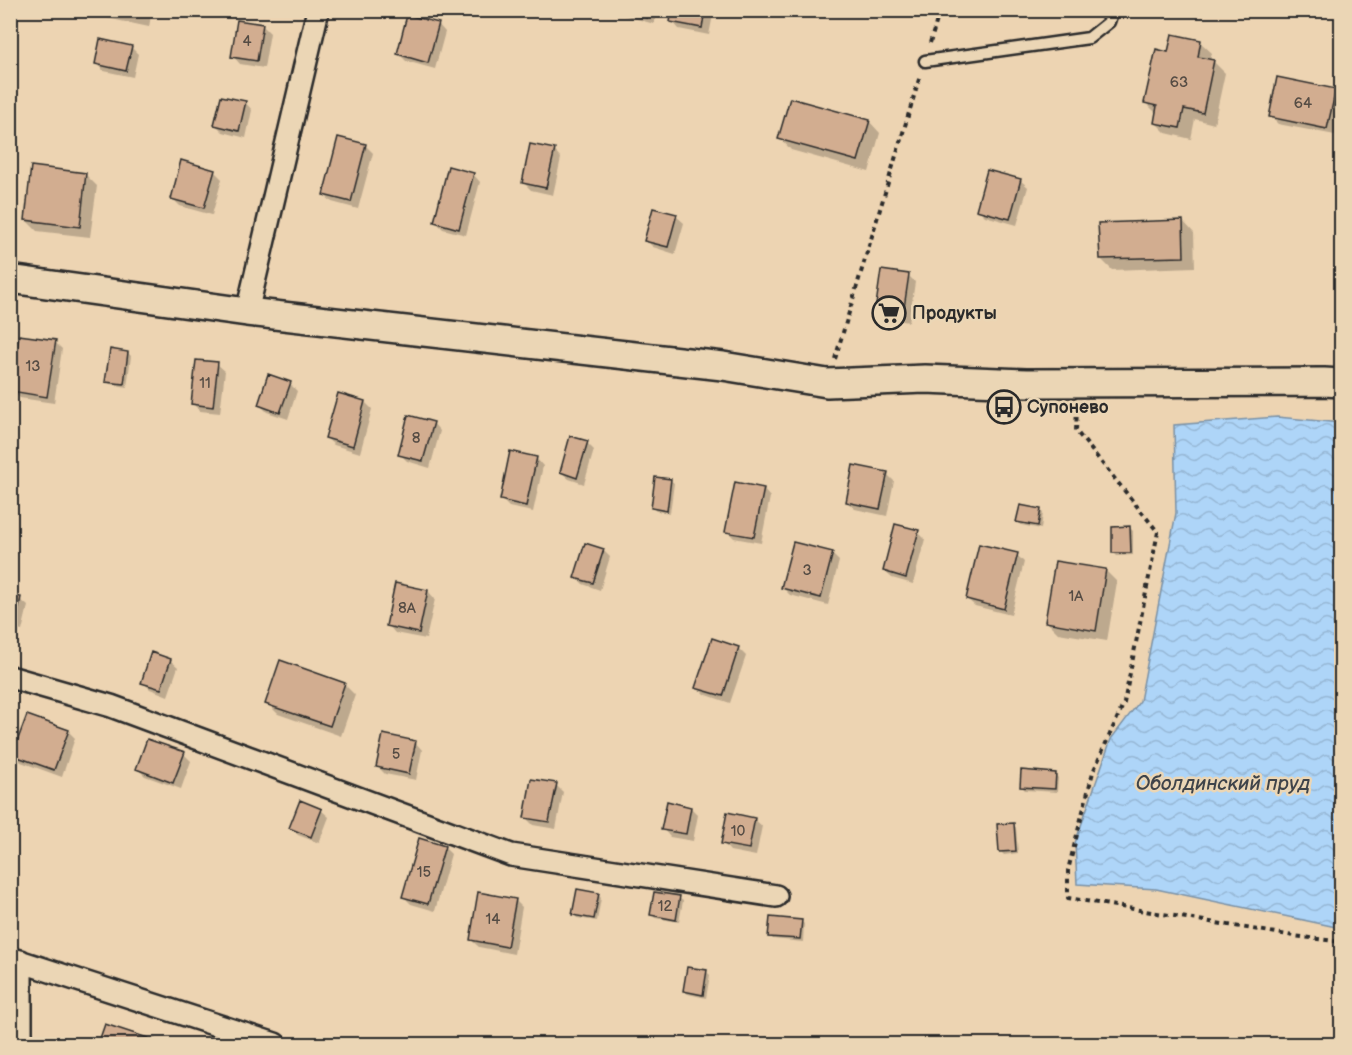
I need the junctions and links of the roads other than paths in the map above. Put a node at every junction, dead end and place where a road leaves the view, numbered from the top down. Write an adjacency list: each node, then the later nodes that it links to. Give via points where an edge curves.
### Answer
1 (318, 10): 5 (street)
2 (1113, 10): 3 (lane, via 1108,22 1089,38)
3 (925, 61)
4 (10, 279): 5 (street)
5 (248, 312): 6 (street, via 723,366 827,383 925,379 1026,383)
6 (1341, 383)
7 (10, 678): 8 (street, via 111,706 511,855)
8 (776, 896)
9 (16, 959): 10 (street); 11 (street)
10 (21, 1044)
11 (274, 1044)

